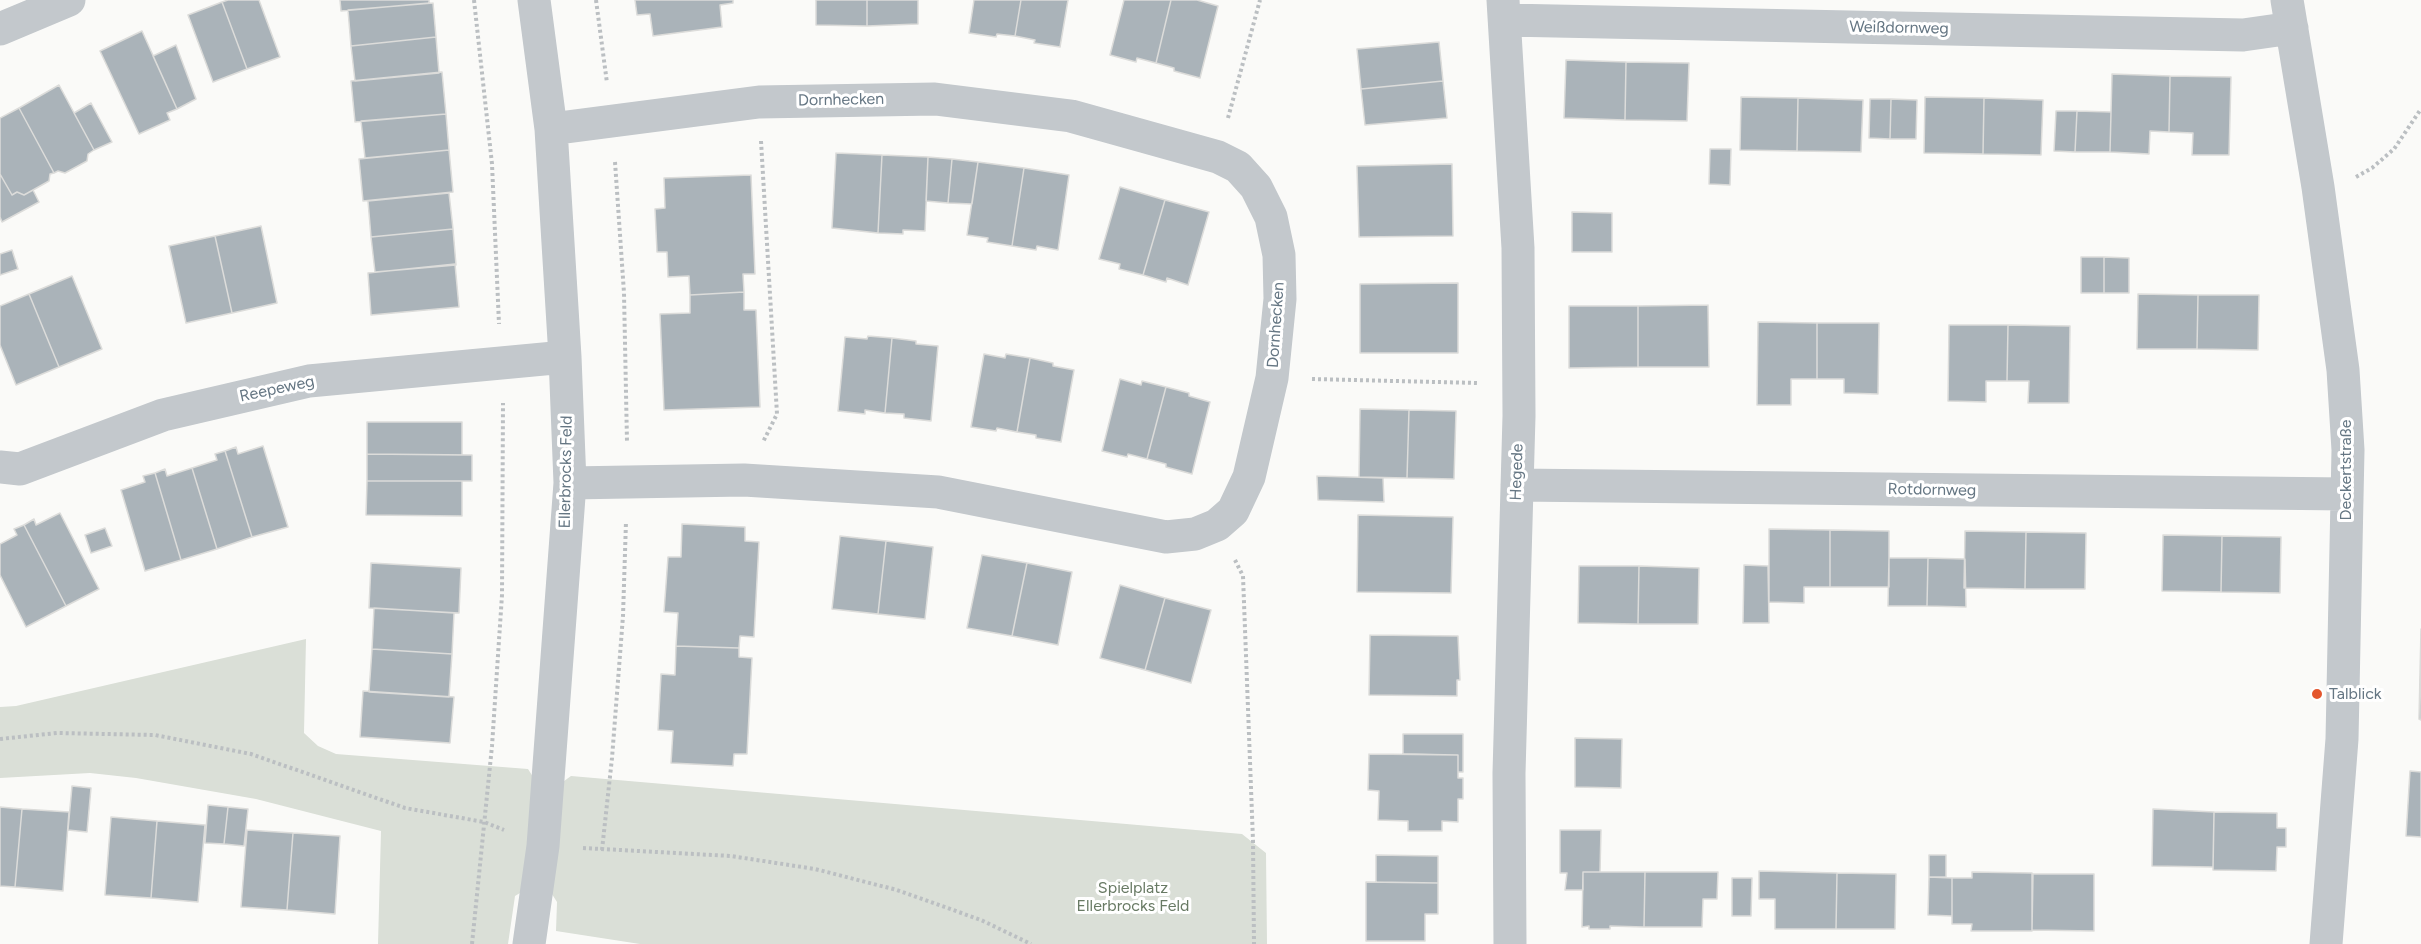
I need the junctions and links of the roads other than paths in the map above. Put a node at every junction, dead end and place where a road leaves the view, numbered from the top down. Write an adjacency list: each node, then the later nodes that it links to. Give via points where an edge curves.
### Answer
1 (69, 0): 5 (street)
2 (534, 0): 6 (street, Ellerbrocks Feld)
3 (1504, 10): 4 (street, Weißdornweg, via 2243,34); 10 (street, Hegede, via 1518,248)
4 (2290, 14): 11 (street, Deckertstraße, via 2343,370)
5 (0, 29)
6 (551, 129): 7 (street, Ellerbrocks Feld); 9 (street, Dornhecken, via 759,102 935,99 1071,116 1218,157 1238,167 1256,187 1271,218 1279,255 1280,299 1272,378 1249,477 1233,511 1216,525 1195,534 1166,537 938,492 744,480)
7 (565, 357): 8 (street, Reepeweg, via 309,381 163,415 20,469); 9 (street, Ellerbrocks Feld)
8 (0, 467)
9 (570, 483): 12 (street, Ellerbrocks Feld, via 543,846)
10 (1517, 485): 11 (street, Rotdornweg); 13 (street, Hegede, via 1509,773)
11 (2347, 495): 14 (street, Deckertstraße, via 2342,739)
12 (529, 944)
13 (1510, 944)
14 (2326, 944)

